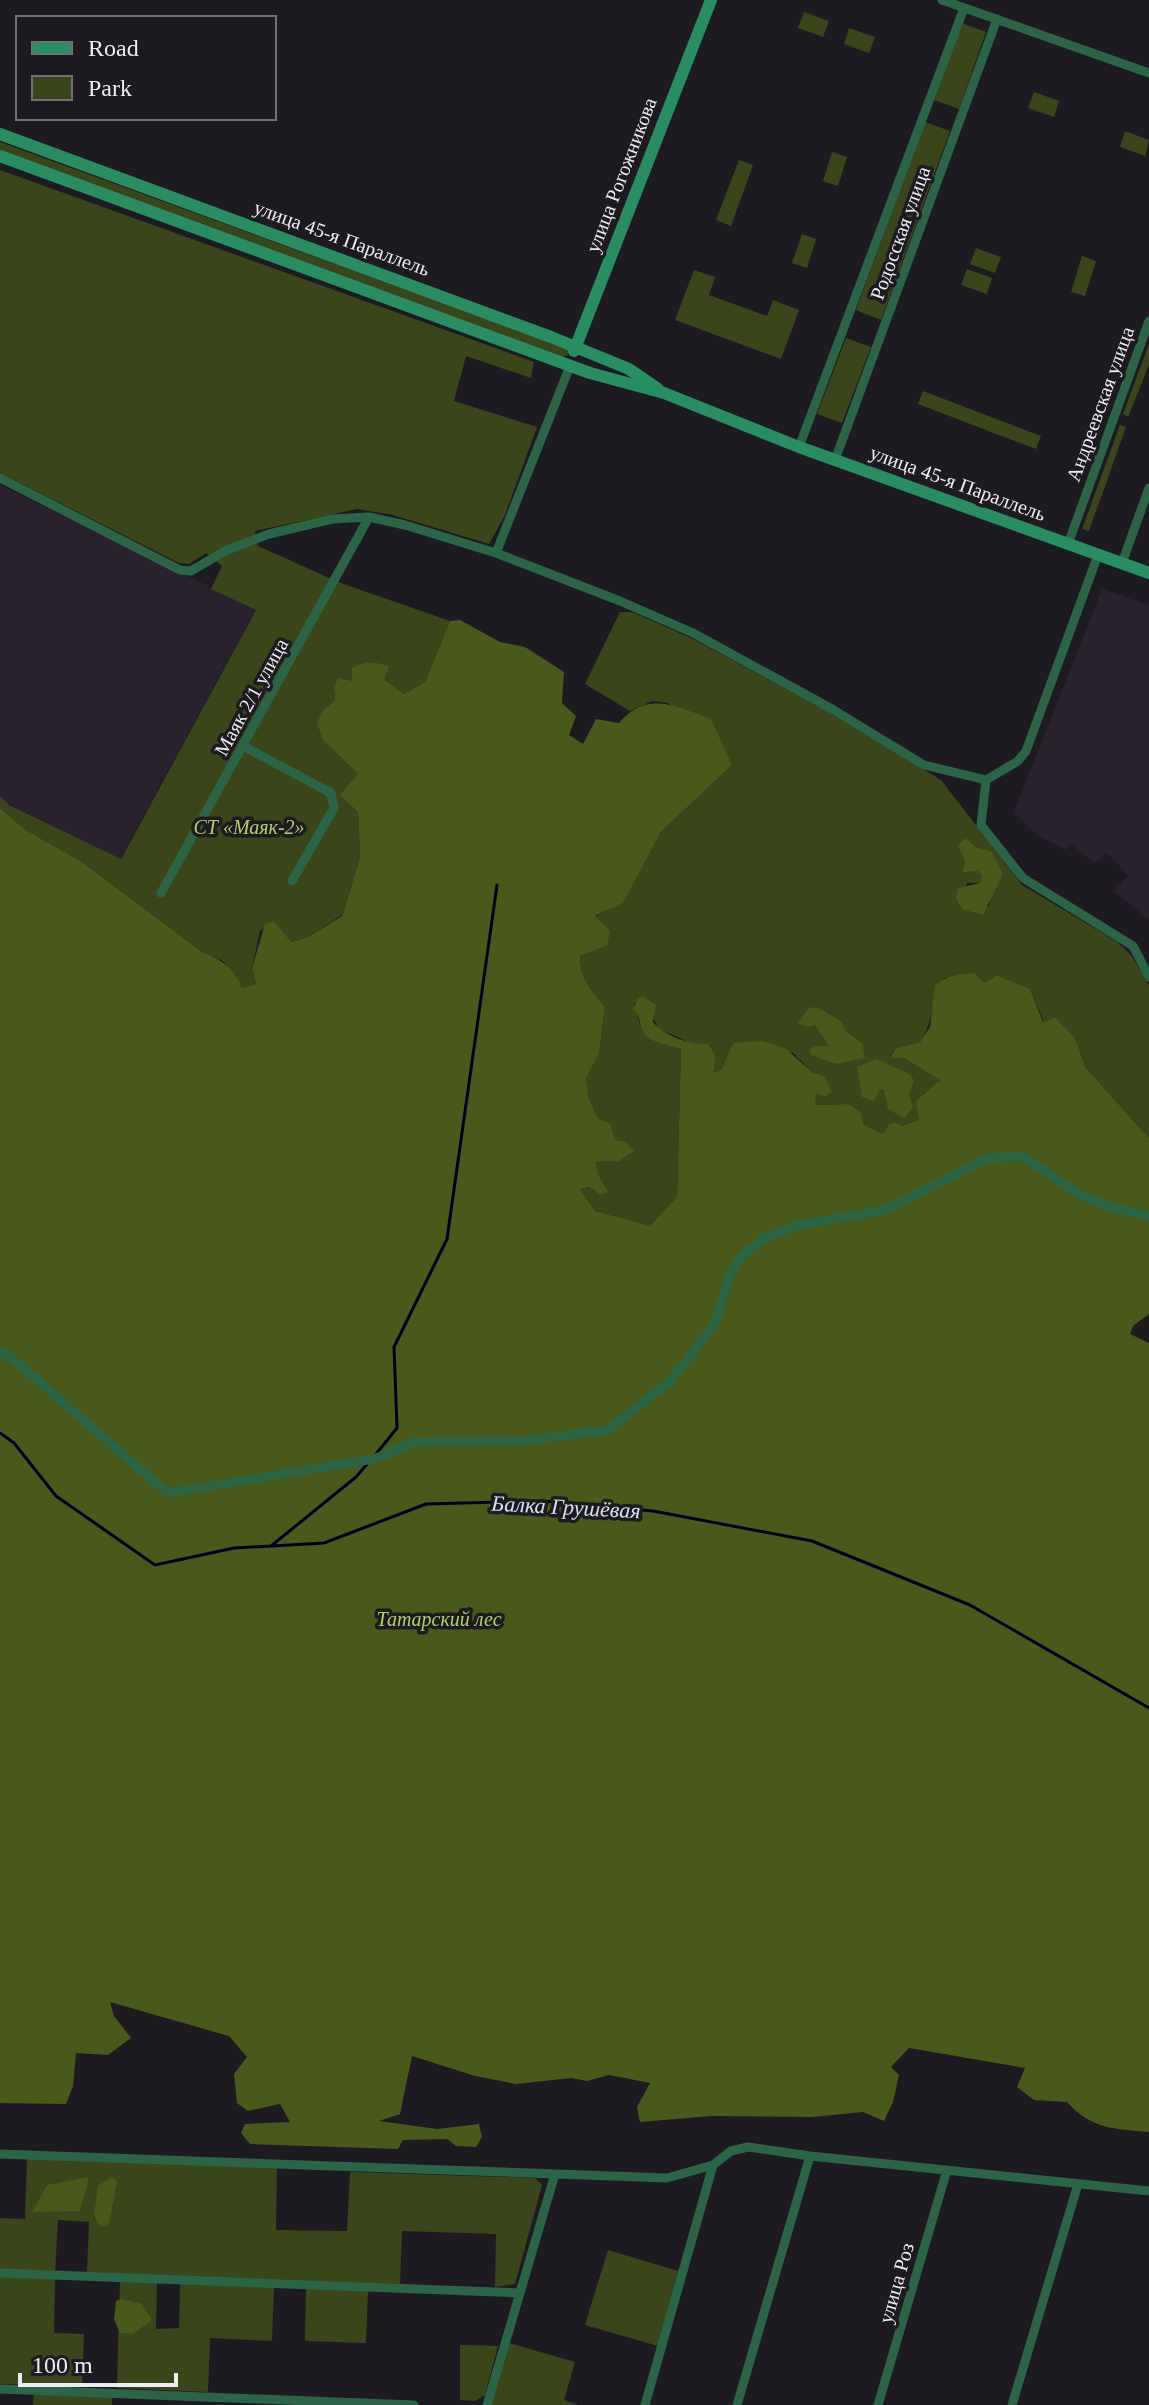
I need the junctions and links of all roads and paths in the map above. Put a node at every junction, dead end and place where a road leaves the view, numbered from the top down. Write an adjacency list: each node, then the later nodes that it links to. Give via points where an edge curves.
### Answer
1 (711, 0): 9 (main road, улица Рогожникова)
2 (942, 0): 3 (street)
3 (964, 8): 4 (street); 12 (street, Родосская улица)
4 (997, 19): 5 (street); 13 (street, Родосская улица)
5 (1149, 73)
6 (0, 134): 9 (main road, улица 45-я Параллель)
7 (0, 156): 10 (main road, улица 45-я Параллель)
8 (1149, 321): 17 (street, Андреевская улица)
9 (576, 346): 10 (main road, улица Рогожникова); 11 (main road, улица 45-я Параллель, via 629,369)
10 (570, 366): 11 (main road, улица 45-я Параллель); 18 (street)
11 (664, 393): 12 (main road, улица 45-я Параллель)
12 (799, 447): 13 (main road, улица 45-я Параллель)
13 (835, 460): 17 (main road, улица 45-я Параллель)
14 (0, 478): 16 (street, via 180,570 191,571 269,534 332,519)
15 (1149, 488): 20 (street)
16 (369, 517): 18 (street); 22 (street, Маяк 2/1 улица)
17 (1068, 544): 19 (main road, улица 45-я Параллель)
18 (496, 553): 23 (street, via 693,633 924,765)
19 (1098, 555): 20 (main road, улица 45-я Параллель); 23 (street, via 1026,751)
20 (1122, 563): 21 (main road, улица 45-я Параллель)
21 (1149, 573)
22 (245, 747): 24 (street, via 331,793 334,808); 25 (street, Маяк 2/1 улица)
23 (986, 780): 26 (street, via 981,825 1023,878 1133,946)
24 (292, 881)
25 (161, 893)
26 (1149, 977)
27 (1149, 1216): 28 (street, via 1078,1194 1023,1156 987,1158 885,1210 798,1225 764,1238 730,1273 715,1323 680,1369 608,1430 522,1441 414,1442 374,1459 168,1493)
28 (0, 1352)
29 (0, 2154): 33 (street)
30 (810, 2156): 31 (street, via 748,2147 731,2151); 32 (street); 42 (street)
31 (713, 2165): 33 (street, via 667,2178); 41 (street)
32 (947, 2170): 34 (street); 43 (street, улица Роз)
33 (555, 2174): 37 (street)
34 (1078, 2184): 35 (street); 44 (street)
35 (1149, 2191)
36 (0, 2273): 37 (street)
37 (520, 2293): 40 (street)
38 (0, 2389): 39 (street)
39 (414, 2405)
40 (487, 2405)
41 (645, 2405)
42 (737, 2405)
43 (878, 2405)
44 (1012, 2405)

